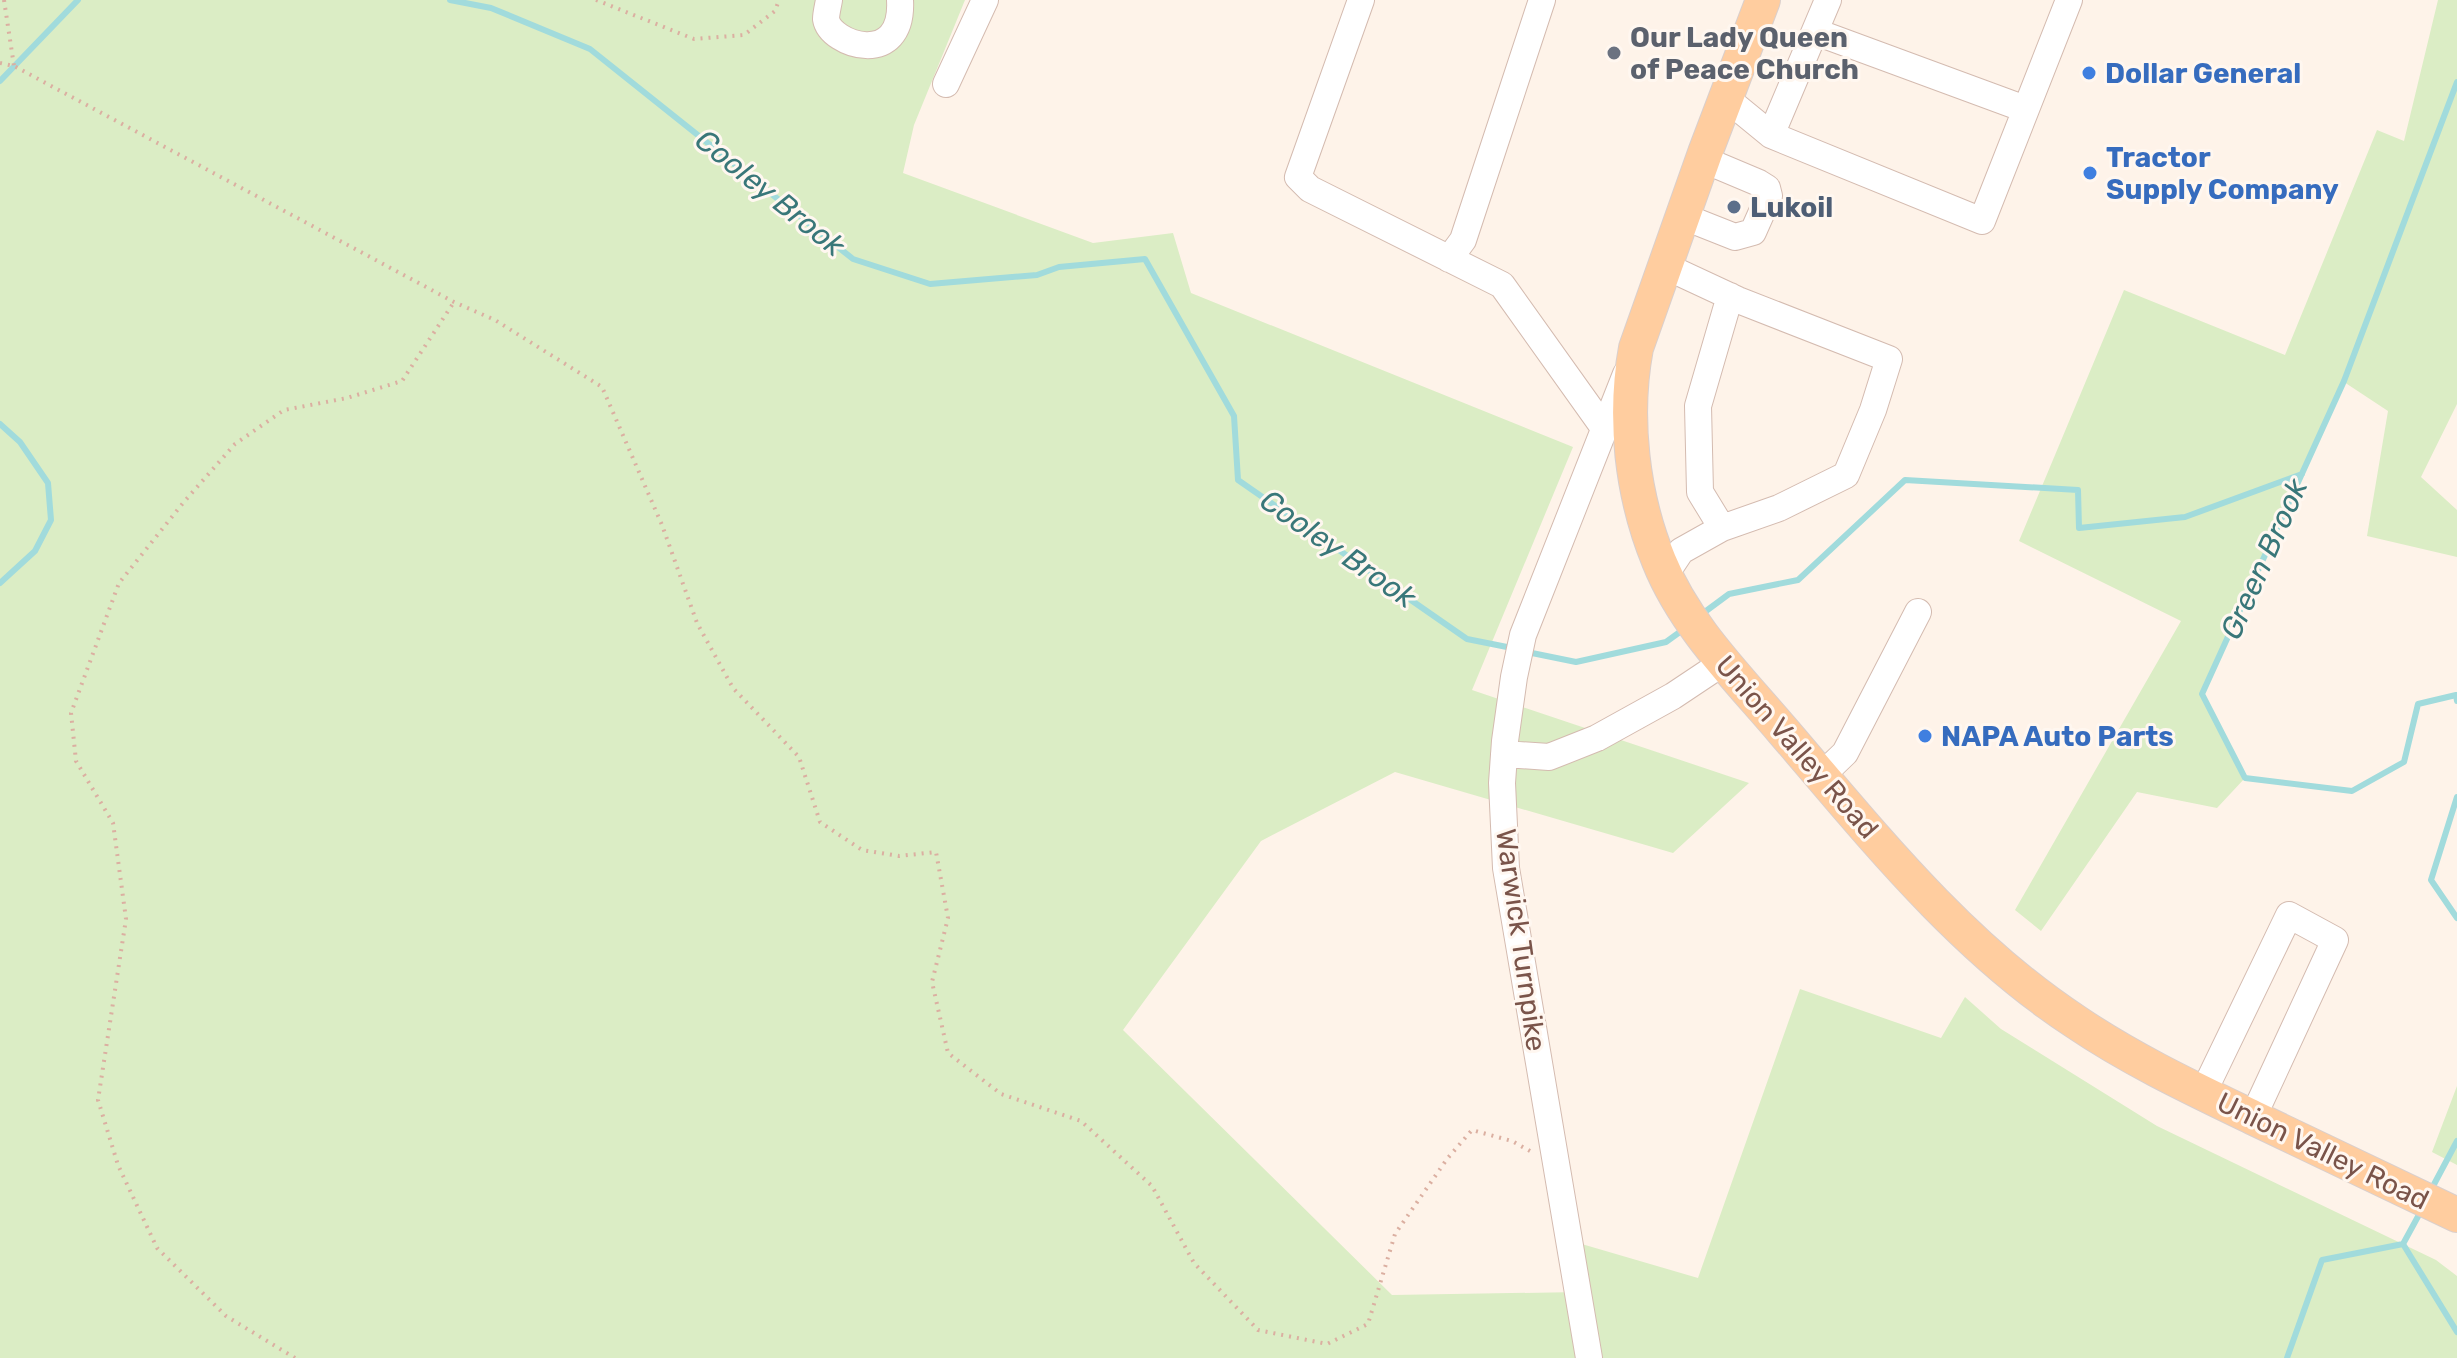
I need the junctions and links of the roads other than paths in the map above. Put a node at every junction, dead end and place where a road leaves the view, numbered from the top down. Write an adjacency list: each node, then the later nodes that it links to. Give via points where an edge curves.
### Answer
1 (829, 0): 2 (street, via 826,21 833,32 869,46 881,45 894,33)
2 (900, 0)
3 (985, 0): 10 (street)
4 (1361, 0): 16 (street, via 1298,177 1310,189)
5 (1542, 0): 16 (street, via 1463,240)
6 (1763, 0): 11 (main road, Union Valley Road)
7 (1828, 0): 9 (street)
8 (2069, 0): 12 (street)
9 (1816, 32): 12 (street); 13 (street)
10 (946, 84)
11 (1727, 99): 13 (street); 14 (main road, Union Valley Road)
12 (2025, 109): 13 (street, via 1982,221)
13 (1771, 135)
14 (1702, 159): 15 (main road, Union Valley Road); 15 (street, via 1759,183 1769,196 1753,232 1735,237)
15 (1682, 216): 17 (main road, Union Valley Road)
16 (1449, 259): 20 (street, via 1502,285)
17 (1665, 266): 18 (street); 19 (main road, Union Valley Road)
18 (1730, 296): 21 (street, via 1698,406 1700,492); 21 (street, via 1889,359 1846,475 1779,508)
19 (1636, 348): 20 (street, Warwick Turnpike); 22 (main road, Union Valley Road, via 1630,392 1635,475)
20 (1604, 428): 25 (street, Warwick Turnpike, via 1523,635)
21 (1722, 528): 22 (street, via 1681,551)
22 (1665, 575): 24 (main road, Union Valley Road)
23 (1918, 612): 26 (street, via 1845,753)
24 (1724, 662): 25 (street, via 1597,738 1549,757); 26 (main road, Union Valley Road)
25 (1504, 754): 30 (street, Warwick Turnpike, via 1506,868)
26 (1821, 776): 27 (main road, Union Valley Road, via 1920,889 2032,991 2121,1051)
27 (2203, 1093): 28 (main road, Union Valley Road); 28 (street, via 2289,915 2335,940)
28 (2253, 1117): 29 (main road, Union Valley Road)
29 (2457, 1215)
30 (1589, 1358)

